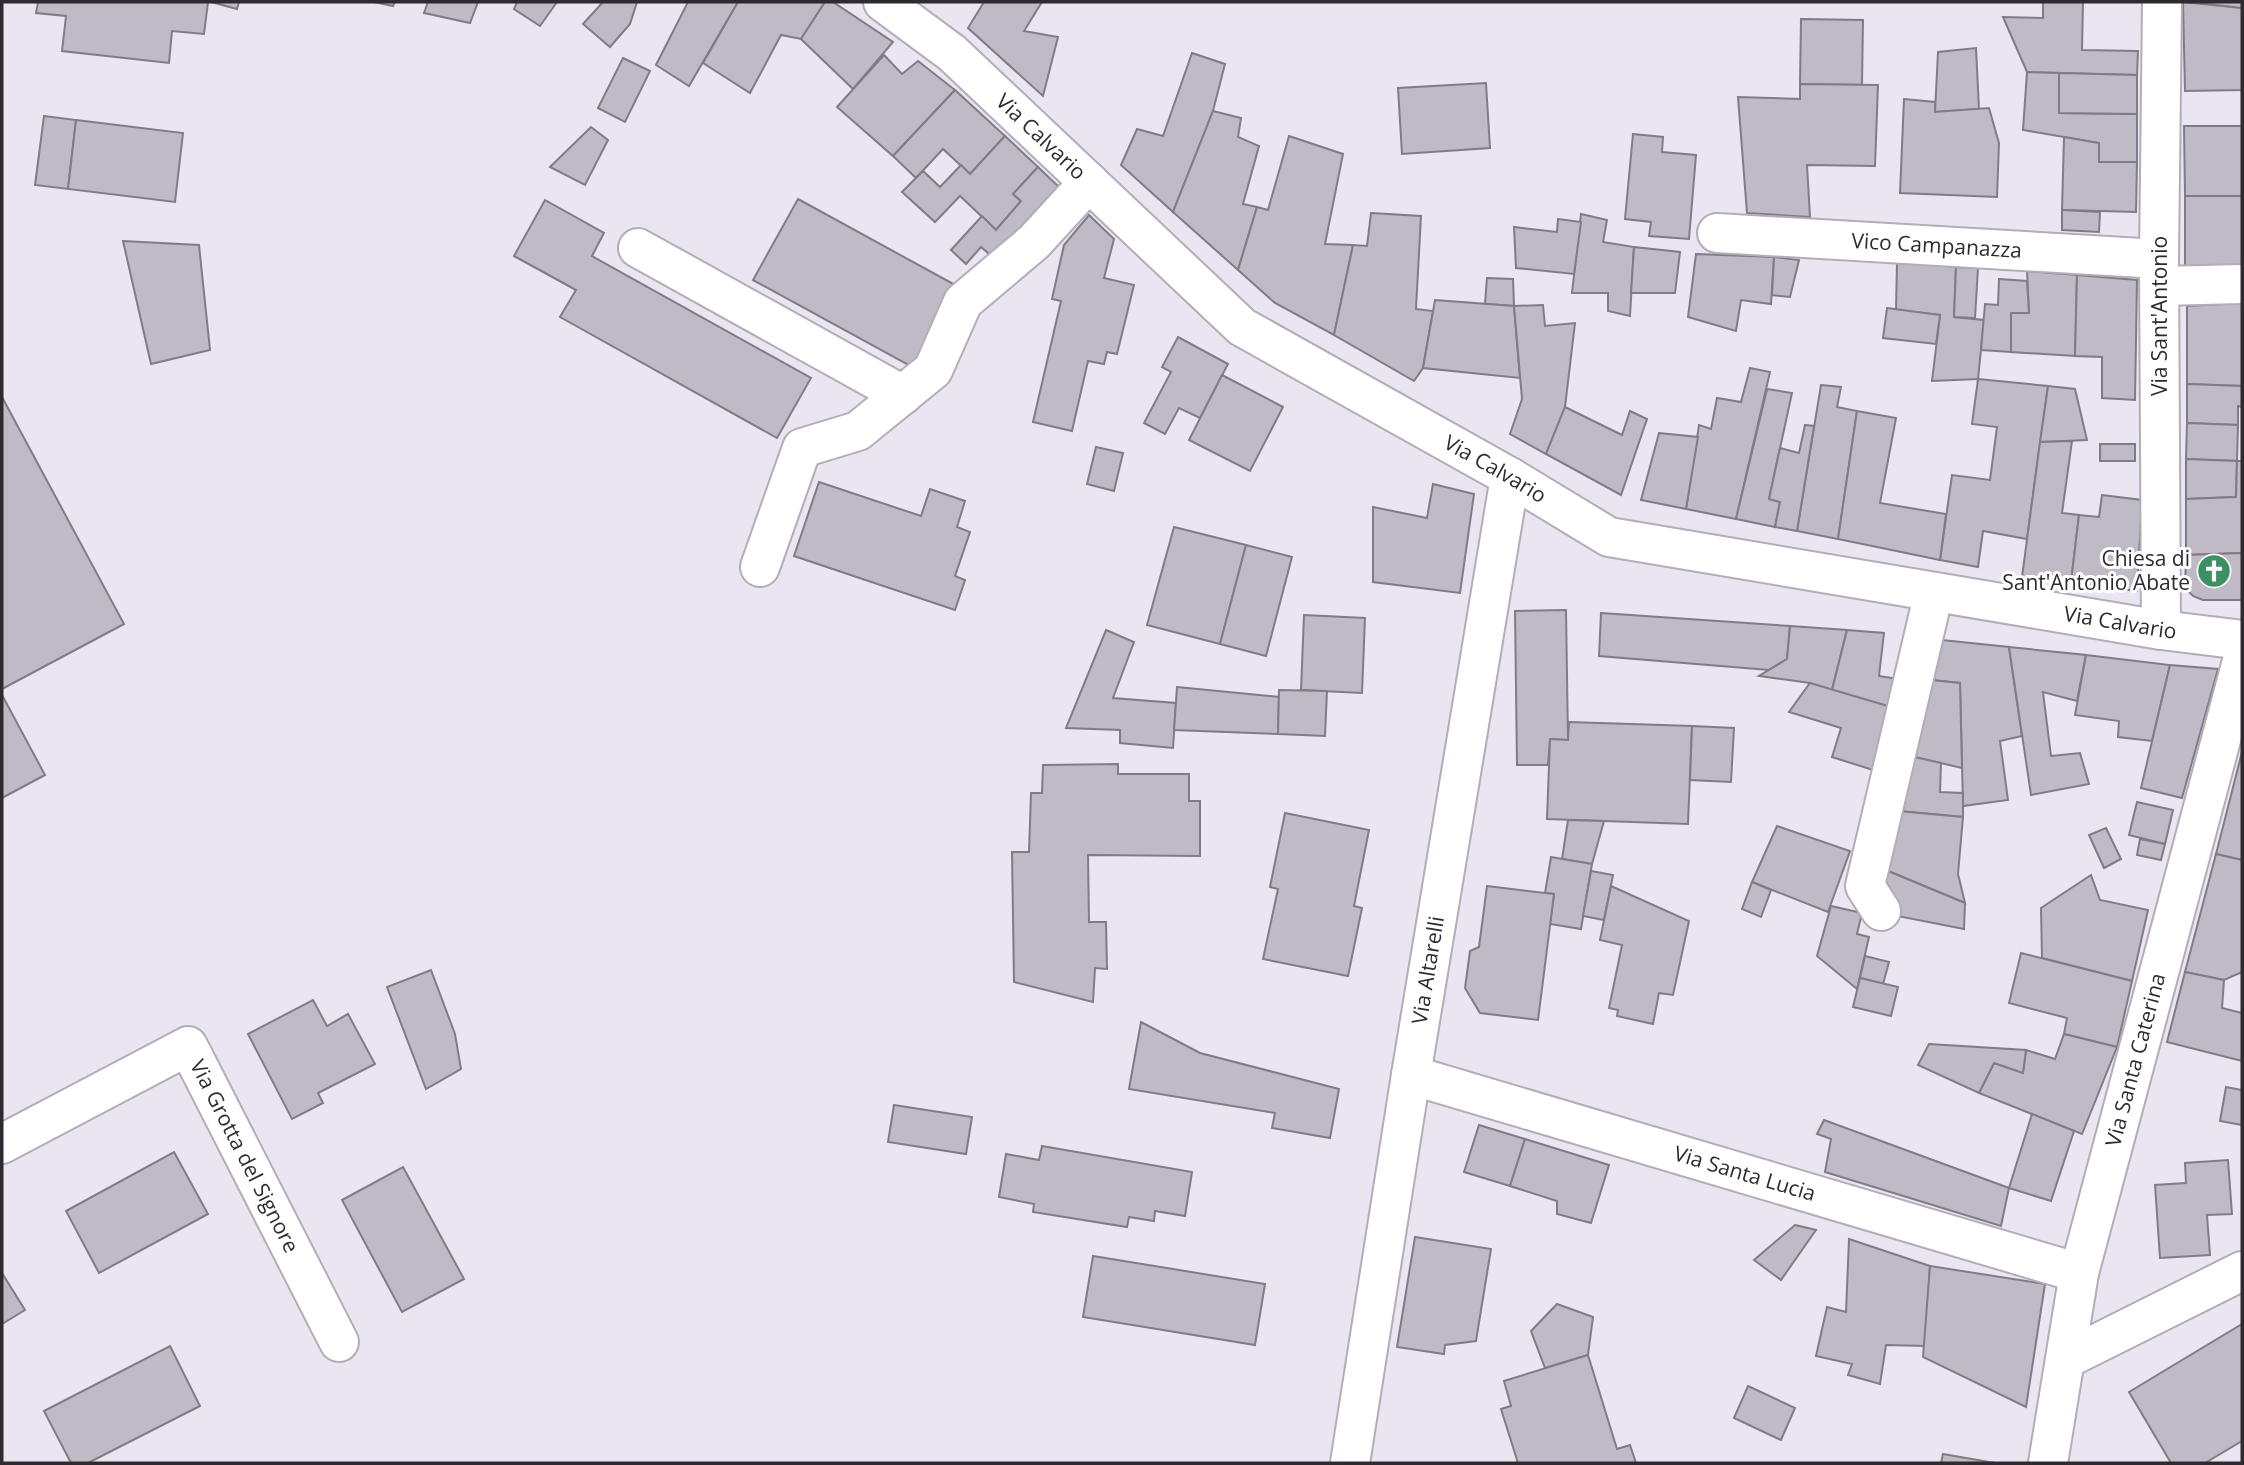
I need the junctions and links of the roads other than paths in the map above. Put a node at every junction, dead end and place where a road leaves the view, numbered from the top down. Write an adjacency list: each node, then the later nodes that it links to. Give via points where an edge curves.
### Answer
1 (883, 2): 3 (street, Via Calvario, via 952,52)
2 (2162, 2): 6 (street, Via Sant'Antonio)
3 (1089, 182): 8 (street, via 1034,242 963,302 933,370); 9 (street, Via Calvario, via 1242,327)
4 (1717, 233): 6 (street, Vico Campanazza)
5 (638, 248): 8 (street)
6 (2159, 273): 7 (street, Vico Campanazza); 12 (street, Via Sant'Antonio)
7 (2242, 284)
8 (903, 395): 10 (street, via 858,431 802,447)
9 (1510, 477): 11 (street, Via Calvario, via 1609,537); 16 (street, Via Altarelli)
10 (760, 567)
11 (1934, 592): 12 (street, Via Calvario); 15 (street, via 1865,886)
12 (2161, 630): 13 (street, Via Calvario)
13 (2242, 640)
14 (2242, 661): 19 (street, Via Santa Caterina)
15 (1881, 911)
16 (1411, 1075): 19 (street, Via Santa Lucia); 22 (street, Via Altarelli)
17 (2, 1144): 20 (street, Via Grotta del Signore, via 188,1046)
18 (2242, 1271): 21 (street)
19 (2079, 1273): 21 (street, Via Santa Caterina)
20 (339, 1342)
21 (2066, 1359): 23 (street, Via Santa Caterina)
22 (1350, 1463)
23 (2048, 1463)

